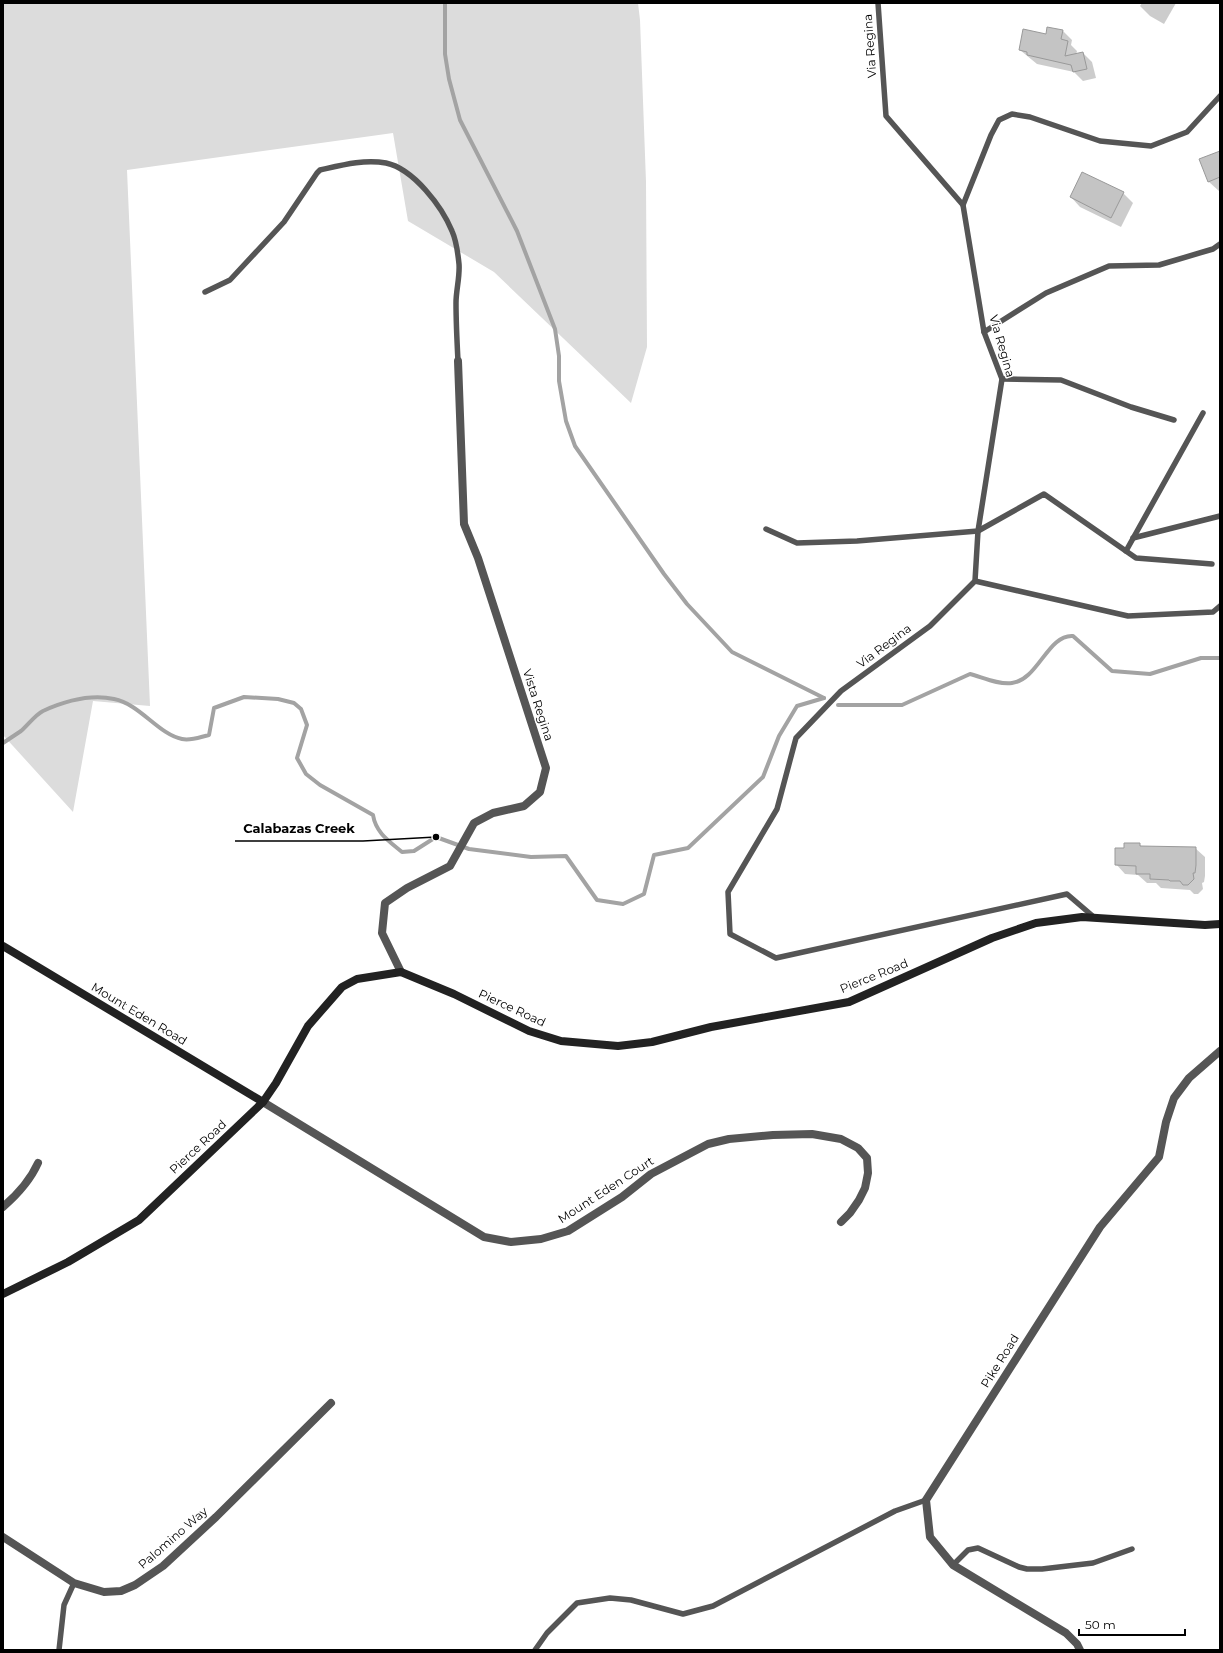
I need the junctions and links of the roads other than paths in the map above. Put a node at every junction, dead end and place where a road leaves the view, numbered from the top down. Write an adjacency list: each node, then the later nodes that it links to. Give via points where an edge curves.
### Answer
1 (878, 3): 3 (lane, Via Regina, via 886,116)
2 (1220, 96): 3 (lane, via 1187,132 1151,146 1100,141 1030,117 1012,114 999,120)
3 (963, 205): 6 (lane, Via Regina)
4 (1220, 244): 6 (lane, via 1213,249 1159,265 1109,266 1046,293)
5 (205, 292): 7 (lane, via 230,280 284,222 320,170 359,161 386,163 406,172 427,192 441,210 452,232 459,265 456,303)
6 (984, 332): 8 (lane, Via Regina)
7 (458, 361): 22 (street, Vista Regina, via 464,524 478,558 546,768 540,792 524,806 493,813 474,823 450,866 407,888 385,903 382,933)
8 (1002, 379): 10 (lane, via 1061,380 1131,407); 13 (lane, Via Regina)
9 (1204, 414): 14 (lane)
10 (1174, 420)
11 (1220, 516): 14 (lane)
12 (766, 529): 13 (lane, via 797,543 858,541)
13 (978, 531): 15 (lane, via 1044,494); 17 (lane, Via Regina)
14 (1133, 538): 15 (lane)
15 (1126, 551): 16 (lane, via 1136,558)
16 (1212, 564)
17 (975, 581): 18 (lane, via 1128,616 1213,612); 19 (lane, Via Regina, via 930,626 841,691 796,738 777,809 728,892 730,934 776,958 1067,894)
18 (1220, 606)
19 (1095, 918): 20 (street, Pierce Road); 22 (street, Pierce Road, via 1082,917 1036,923 992,938 849,1002 711,1027 652,1042 618,1046 561,1041 529,1031 454,994)
20 (1220, 924)
21 (3, 946): 24 (street, Mount Eden Road)
22 (401, 972): 24 (street, Pierce Road, via 357,979 342,987 308,1026)
23 (1220, 1051): 30 (street, Pike Road, via 1189,1078 1174,1098 1159,1157 1100,1227)
24 (263, 1102): 27 (street, Mount Eden Court, via 484,1237 511,1242 526,1241 568,1231 622,1197 651,1174 708,1144 729,1139 773,1135 812,1134 841,1139 858,1148 867,1158 865,1188 850,1213); 28 (street, Pierce Road, via 138,1220 68,1262)
25 (38, 1163): 26 (street, via 26,1185)
26 (3, 1207)
27 (841, 1222)
28 (3, 1294)
29 (331, 1403): 34 (street, Palomino Way, via 163,1566 135,1585 121,1591 104,1592)
30 (926, 1500): 33 (street, via 930,1536); 36 (lane, via 895,1510 713,1606 683,1614 610,1598 577,1603 547,1633)
31 (3, 1537): 34 (street, Palomino Way)
32 (1132, 1549): 33 (lane, via 1093,1563 1028,1569 978,1548 968,1550)
33 (953, 1565): 37 (street, via 1066,1633 1078,1644)
34 (74, 1583): 35 (lane, via 64,1605)
35 (59, 1650)
36 (535, 1650)
37 (1080, 1650)

